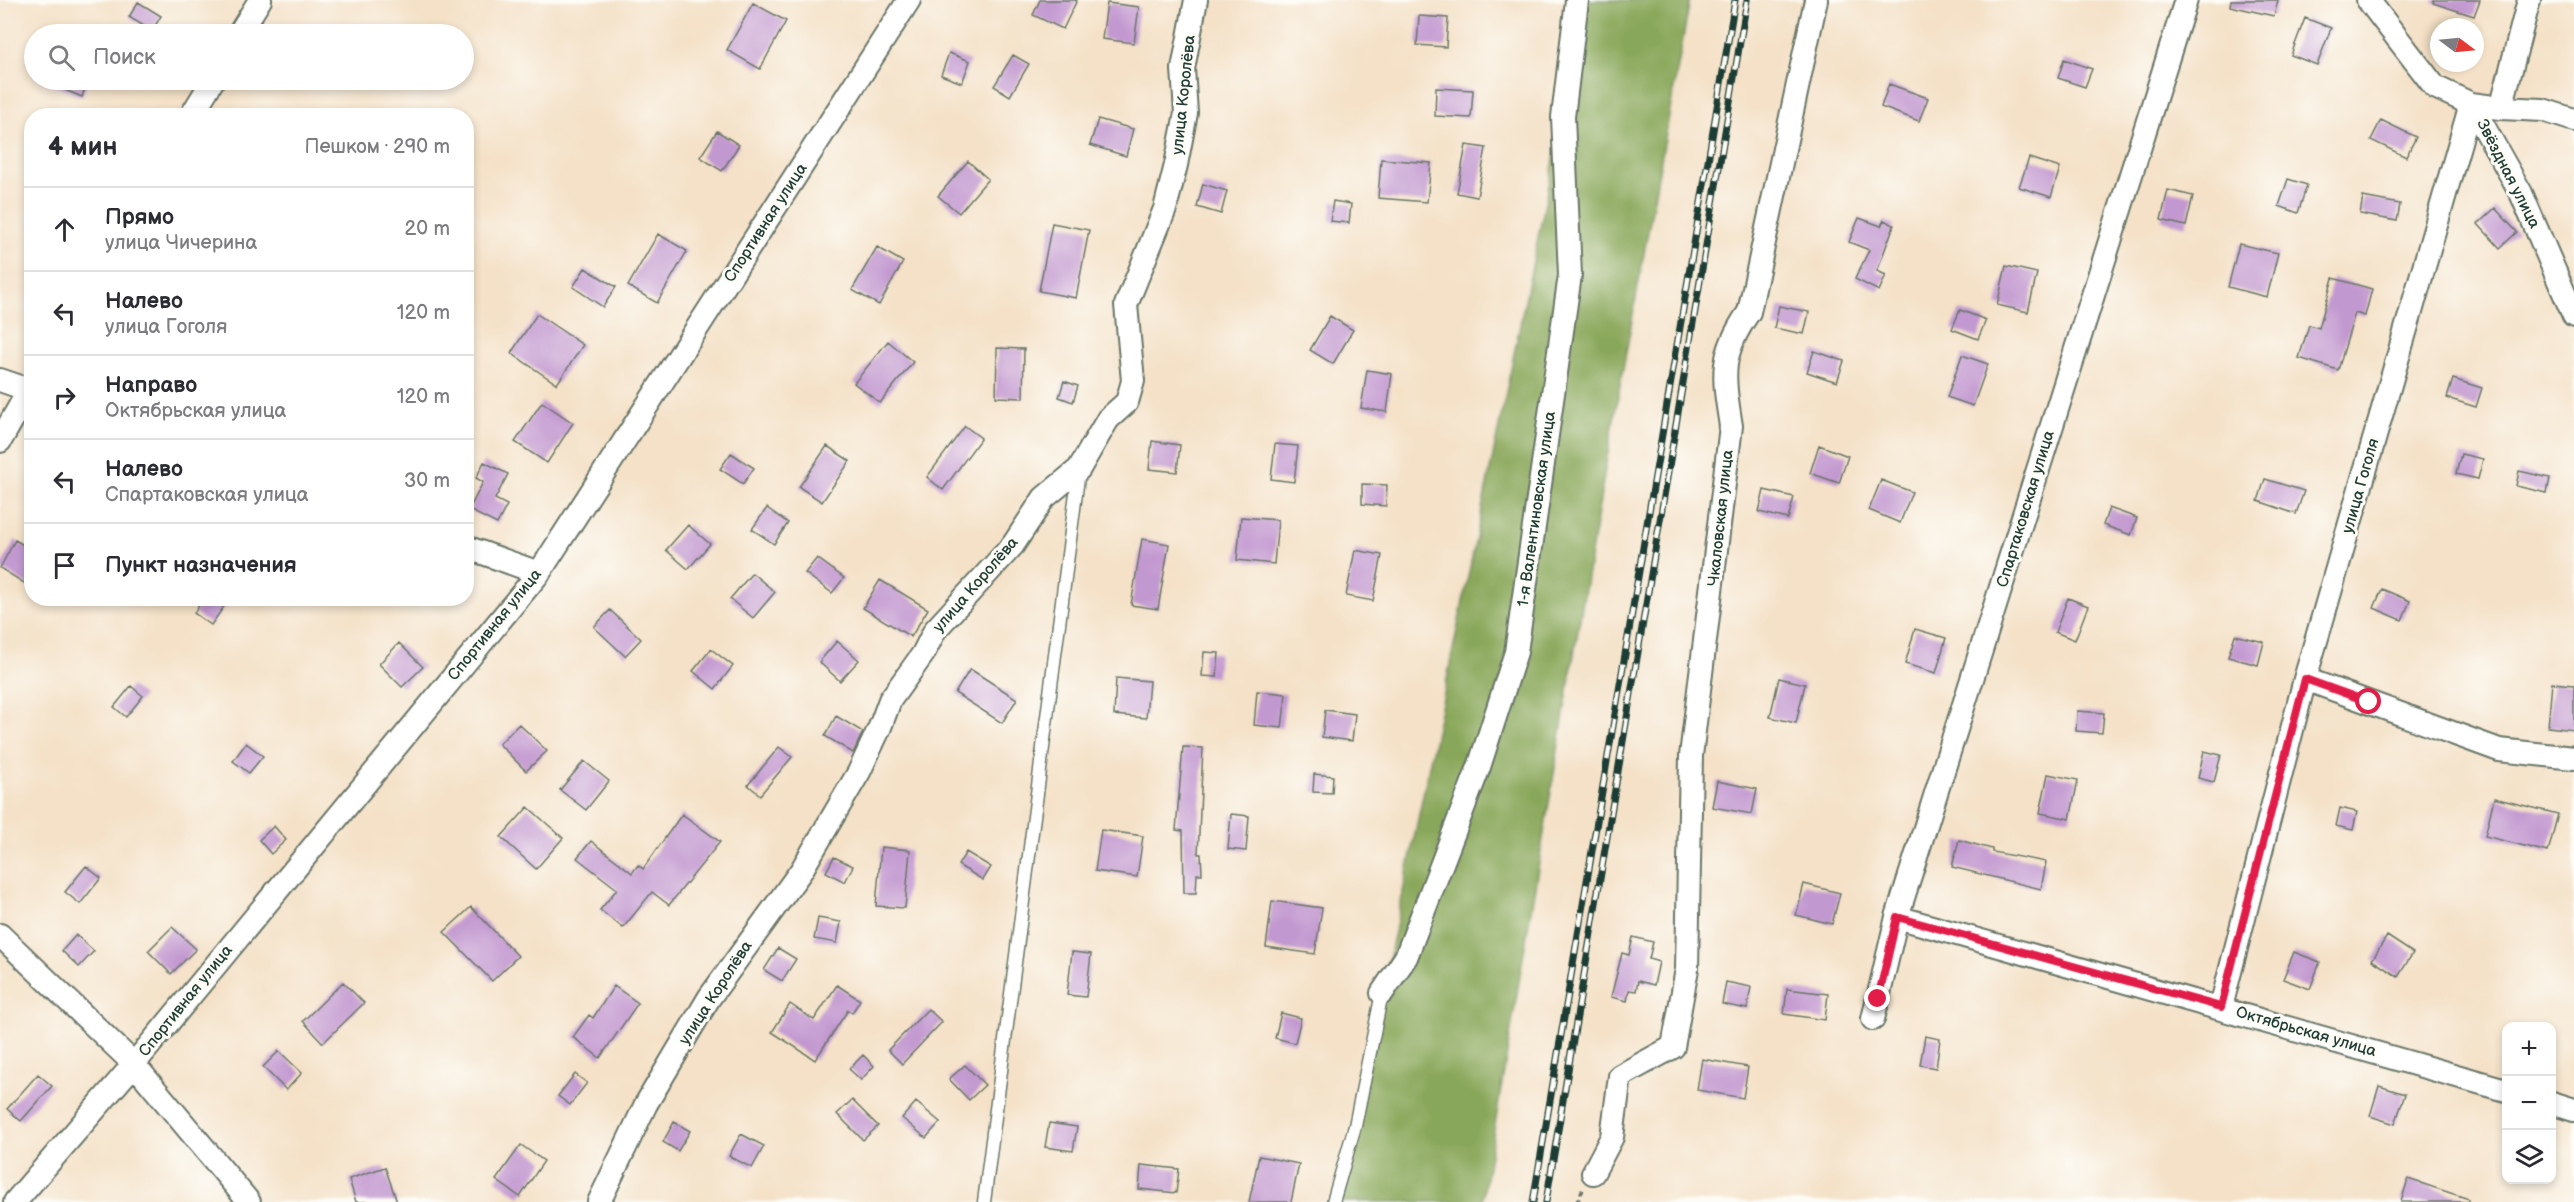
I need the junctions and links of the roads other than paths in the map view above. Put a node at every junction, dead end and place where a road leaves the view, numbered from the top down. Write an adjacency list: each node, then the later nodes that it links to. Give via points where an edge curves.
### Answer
1 (260, 0): 9 (street)
2 (909, 0): 22 (street, Спортивная улица)
3 (1196, 0): 20 (street, улица Королёва, via 1183,69 1186,113 1176,165 1165,209 1126,305 1133,381 1127,402 1108,419)
4 (1577, 0): 27 (street, 1-я Валентиновская улица, via 1563,117 1570,275 1516,652 1479,767 1406,957)
5 (1816, 0): 34 (street, Чкаловская улица, via 1749,312 1734,334 1725,360 1731,426 1691,756 1687,969 1673,1047 1620,1076 1612,1137)
6 (2186, 0): 25 (street, Спартаковская улица)
7 (2368, 0): 11 (street, Звёздная улица, via 2435,87)
8 (2529, 0): 13 (street)
9 (245, 24)
10 (207, 90): 12 (street)
11 (2471, 104): 13 (street); 15 (street, Звёздная улица, via 2521,193); 23 (street, улица Гоголя)
12 (196, 108)
13 (2501, 108): 14 (street, via 2543,110)
14 (2574, 120)
15 (2574, 315)
16 (0, 380): 17 (street)
17 (24, 386)
18 (24, 400): 19 (street)
19 (0, 441)
20 (1079, 469): 37 (street, улица Королёва, via 1044,498 1014,545 935,630 890,700 859,772 801,871 709,998 646,1104); 38 (lane)
21 (474, 550): 22 (street)
22 (539, 573): 30 (street, Спортивная улица)
23 (2305, 679): 24 (street, via 2499,750); 28 (street, улица Гоголя)
24 (2574, 758)
25 (1897, 917): 28 (street, Октябрьская улица); 29 (street, Спартаковская улица)
26 (0, 935): 30 (street)
27 (1382, 993): 39 (lane, via 1354,1126)
28 (2221, 1007): 31 (street, Октябрьская улица)
29 (1873, 1019)
30 (134, 1064): 35 (street, Спортивная улица); 36 (street)
31 (2502, 1089)
32 (2556, 1104): 33 (street)
33 (2574, 1110)
34 (1593, 1173)
35 (15, 1202)
36 (249, 1202)
37 (599, 1202)
38 (984, 1202)
39 (1333, 1202)

